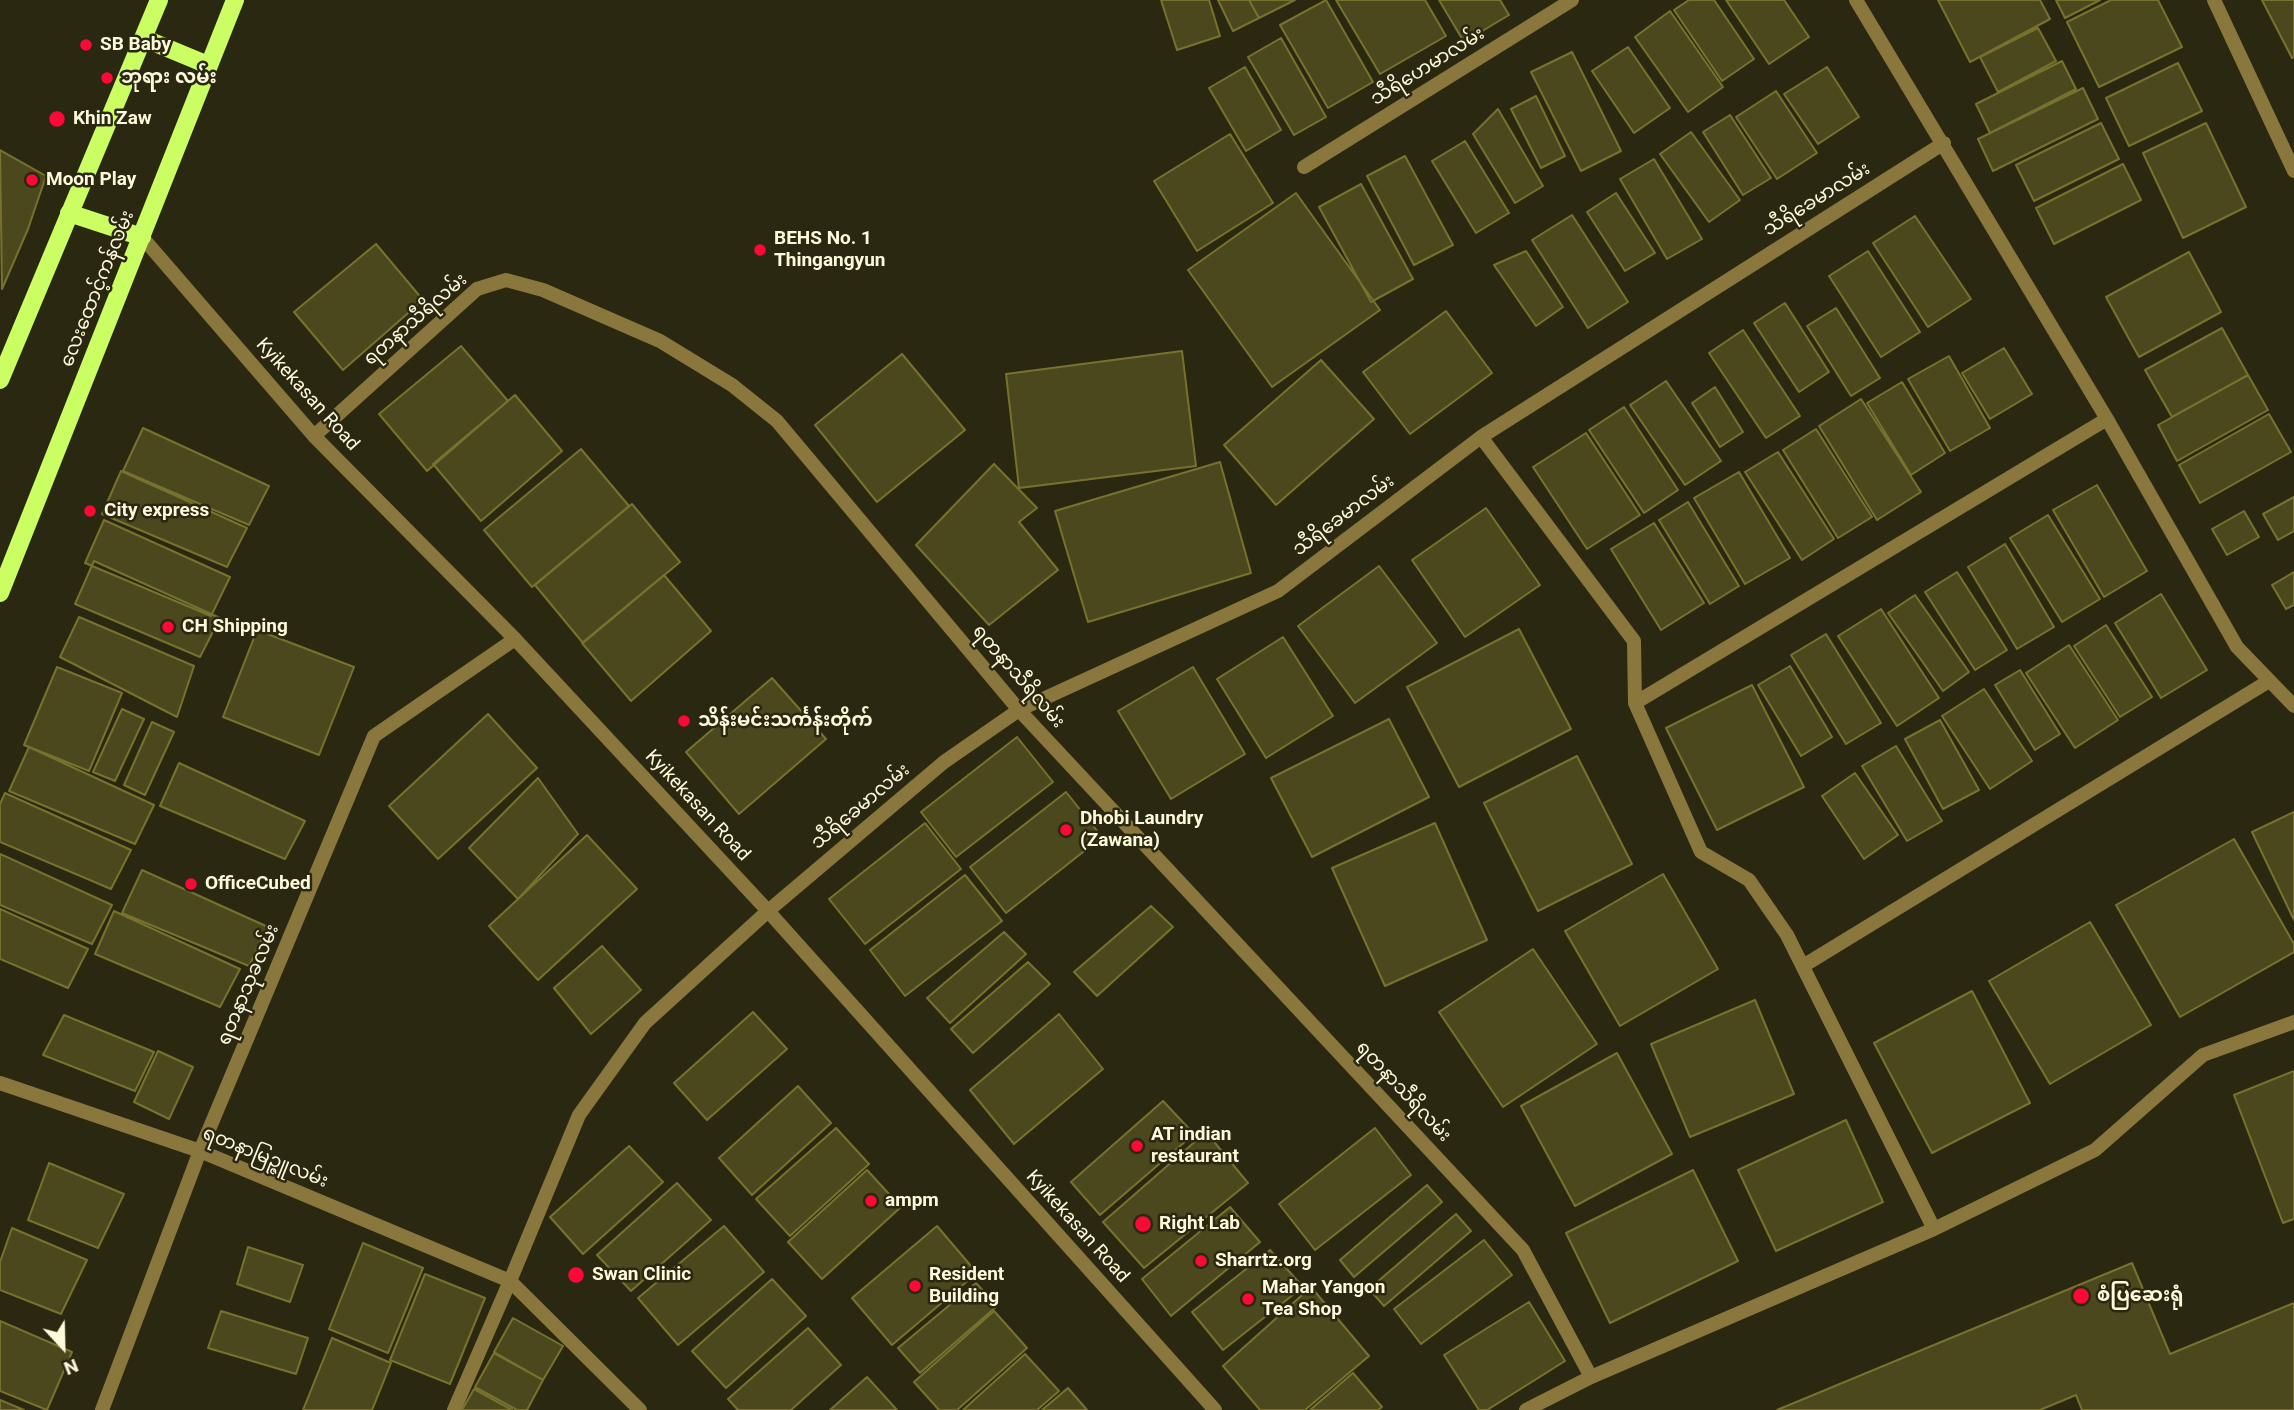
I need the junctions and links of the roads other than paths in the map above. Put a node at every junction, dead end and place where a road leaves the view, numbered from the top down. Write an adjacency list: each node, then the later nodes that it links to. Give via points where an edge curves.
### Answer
1 (159, 0): 6 (main road)
2 (235, 0): 7 (main road, လေးထောင့်ကန်လမ်း)
3 (1572, 0): 9 (street, သီရိဟေမာလမ်း)
4 (1856, 0): 8 (street)
5 (2214, 0): 10 (street)
6 (143, 38): 7 (main road); 11 (main road)
7 (208, 65): 12 (main road, လေးထောင့်ကန်လမ်း)
8 (1944, 143): 14 (street); 16 (street, သီရိခေမာလမ်း)
9 (1304, 167)
10 (2294, 171)
11 (69, 213): 12 (main road); 13 (main road)
12 (142, 237): 15 (street, Kyikekasan Road); 17 (main road, လေးထောင့်ကန်လမ်း)
13 (0, 380)
14 (2107, 419): 19 (street, via 2236,647); 20 (street)
15 (314, 436): 18 (street, Kyikekasan Road); 22 (street, ရတနာသီရိလမ်း, via 477,289 506,280 543,289 660,341 732,385 777,421)
16 (1480, 437): 20 (street, via 1634,641); 22 (street, သီရိခေမာလမ်း, via 1278,592)
17 (0, 593)
18 (515, 639): 23 (street, Kyikekasan Road); 27 (street, ရတနာသုခလမ်း, via 374,736)
19 (2269, 681): 21 (street); 24 (street)
20 (1635, 704): 24 (street, via 1701,852 1749,880)
21 (2294, 706)
22 (1019, 710): 23 (street, သီရိခေမာလမ်း, via 944,762); 30 (street, ရတနာသီရိလမ်း, via 1523,1250)
23 (768, 911): 29 (street, via 645,1023 579,1115); 34 (street, Kyikekasan Road)
24 (1803, 966): 28 (street)
25 (2294, 1022): 28 (street, via 2203,1055 2095,1150)
26 (0, 1083): 27 (street, ရတနာမြဉ္ဇူလမ်း)
27 (200, 1151): 29 (street, ရတနာမြဉ္ဇူလမ်း); 31 (street, ရတနာသုခလမ်း)
28 (1934, 1229): 30 (street)
29 (510, 1281): 32 (street); 33 (street, ရတနာမြဉ္ဇူလမ်း)
30 (1591, 1377): 35 (street)
31 (102, 1410)
32 (454, 1410)
33 (640, 1410)
34 (1215, 1410)
35 (1526, 1410)

